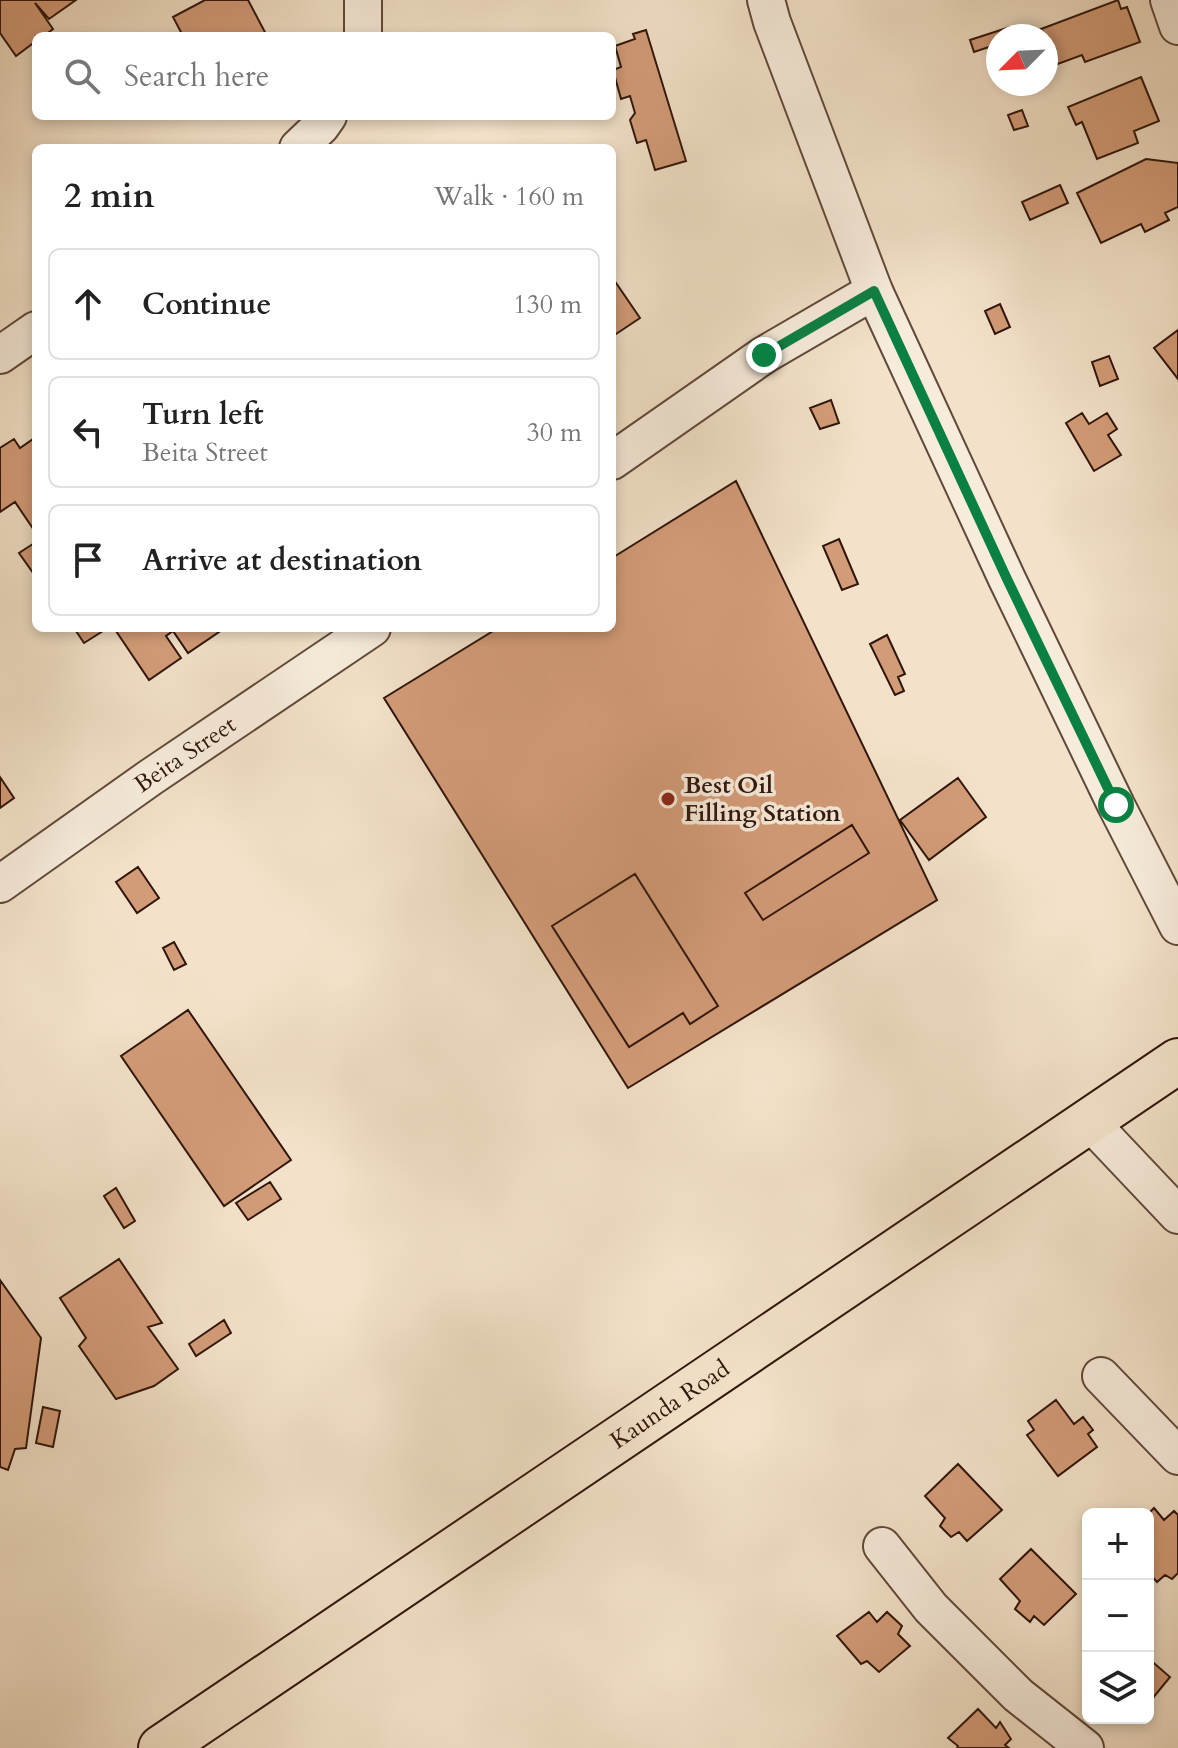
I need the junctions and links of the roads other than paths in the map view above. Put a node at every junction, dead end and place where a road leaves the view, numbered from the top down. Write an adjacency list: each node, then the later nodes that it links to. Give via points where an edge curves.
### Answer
1 (363, 0): 3 (street)
2 (766, 0): 6 (street)
3 (363, 32)
4 (325, 120): 5 (street)
5 (302, 144)
6 (874, 291): 9 (street, via 764,355); 12 (street, via 1007,579)
7 (32, 333): 8 (street)
8 (0, 355)
9 (616, 458)
10 (366, 632): 11 (street, Beita Street)
11 (0, 884)
12 (1178, 926)
13 (1178, 1061): 14 (main road, Kaunda Road)
14 (1089, 1121): 15 (street); 19 (main road, Kaunda Road)
15 (1178, 1215)
16 (1101, 1376): 17 (street)
17 (1178, 1456)
18 (882, 1546): 20 (street, via 931,1608 1018,1695)
19 (161, 1748)
20 (1085, 1748)

